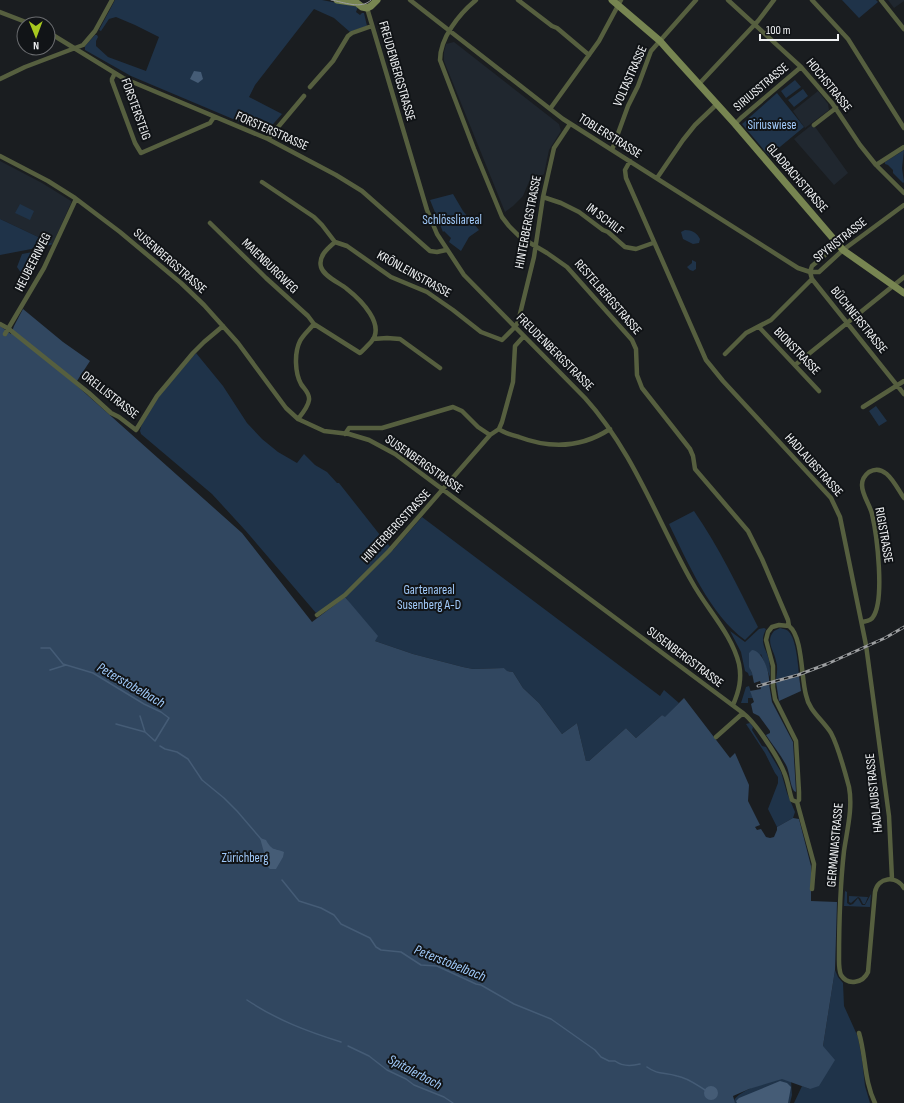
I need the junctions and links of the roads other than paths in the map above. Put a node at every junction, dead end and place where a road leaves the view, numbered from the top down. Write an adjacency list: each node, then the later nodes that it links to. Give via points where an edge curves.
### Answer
1 (112, 0): 24 (street, via 89,40)
2 (337, 0): 13 (street)
3 (377, 0): 15 (street)
4 (410, 0): 21 (street, TOBLERSTRASSE)
5 (476, 0): 21 (street, RESTELBERGSTRASSE)
6 (518, 0): 25 (street)
7 (612, 0): 14 (street, GLADBACHSTRASSE)
8 (696, 0): 23 (street, VOLTASTRASSE)
9 (728, 0): 18 (street, HOCHSTRASSE)
10 (774, 0): 18 (street)
11 (812, 0): 39 (street, via 848,39)
12 (881, 0): 20 (street)
13 (359, 2): 15 (street, via 362,7)
14 (620, 3): 23 (street, GLADBACHSTRASSE); 25 (street)
15 (367, 8): 19 (street, FREUDENBERGSTRASSE)
16 (0, 12): 17 (street)
17 (16, 18)
18 (754, 24): 26 (street, HOCHSTRASSE); 29 (street)
19 (372, 26): 30 (street, via 348,36 333,61); 59 (street, FREUDENBERGSTRASSE, via 427,210)
20 (904, 29)
21 (449, 31): 34 (street, TOBLERSTRASSE); 58 (street, RESTELBERGSTRASSE, via 441,44 440,60 468,134 502,216 514,232)
22 (56, 37): 24 (street, FORSTERSTRASSE)
23 (660, 40): 29 (street, GLADBACHSTRASSE); 42 (street, VOLTASTRASSE, via 651,51)
24 (75, 49): 27 (street, FORSTERSTRASSE); 28 (street)
25 (589, 55): 34 (street)
26 (801, 68): 33 (street, HOCHSTRASSE); 37 (street, SIRIUSSTRASSE)
27 (115, 73): 35 (street, FORSTERSTRASSE); 35 (street, FORSTERSTEIG, via 112,82 135,143 142,153 210,123)
28 (0, 79)
29 (699, 84): 32 (street, GLADBACHSTRASSE)
30 (310, 87)
31 (304, 96): 40 (street)
32 (717, 104): 37 (street, GLADBACHSTRASSE); 46 (street, via 695,125)
33 (836, 108): 38 (street); 45 (street, HOCHSTRASSE)
34 (550, 109): 36 (street, TOBLERSTRASSE)
35 (214, 117): 40 (street, FORSTERSTRASSE)
36 (570, 124): 42 (street, TOBLERSTRASSE); 51 (street, HINTERBERGSTRASSE, via 554,148)
37 (735, 124): 57 (street, GLADBACHSTRASSE)
38 (814, 125)
39 (904, 128)
40 (268, 139): 59 (street, FORSTERSTRASSE, via 350,183 383,208 430,251)
41 (904, 147): 45 (street)
42 (612, 150): 44 (street, TOBLERSTRASSE)
43 (0, 156): 52 (street, SUSENBERGSTRASSE)
44 (630, 161): 46 (street, TOBLERSTRASSE); 56 (street, HADLAUBSTRASSE, via 625,170 626,178)
45 (876, 165): 50 (street, HOCHSTRASSE)
46 (657, 178): 61 (street, TOBLERSTRASSE, via 798,268)
47 (262, 182): 49 (street)
48 (274, 183): 49 (street)
49 (271, 188): 55 (street, via 314,217)
50 (904, 193)
51 (544, 197): 56 (street, IM SCHILF, via 579,212 625,247 636,249); 58 (street, HINTERBERGSTRASSE)
52 (76, 199): 69 (street, SUSENBERGSTRASSE, via 172,275); 72 (street, HEUBEERIWEG, via 44,268)
53 (904, 205): 60 (street, SPYRISTRASSE)
54 (210, 223): 68 (street, MAIENBURGWEG)
55 (335, 242): 71 (street, KRÖNLEINSTRASSE, via 347,246 391,276 427,292 487,335 502,340); 75 (street, via 322,255 322,269 348,289 372,316 376,324)
56 (653, 242): 92 (street, HADLAUBSTRASSE, via 711,368 835,505 840,517)
57 (838, 244): 60 (street, GLADBACHSTRASSE); 61 (street, via 812,266)
58 (536, 247): 71 (street, HINTERBERGSTRASSE); 93 (street, RESTELBERGSTRASSE, via 567,267 632,340 636,349 637,375 642,388 690,449 695,469 748,531)
59 (446, 250): 71 (street, FREUDENBERGSTRASSE, via 474,287)
60 (843, 250): 61 (street, SPYRISTRASSE, via 819,272); 64 (street, GLADBACHSTRASSE)
61 (810, 272): 63 (street, SPYRISTRASSE)
62 (904, 278): 64 (street)
63 (812, 279): 66 (street, BÜCHNERSTRASSE); 70 (street, SPYRISTRASSE, via 771,320)
64 (894, 286): 65 (street, GLADBACHSTRASSE); 66 (street)
65 (904, 293)
66 (848, 323): 77 (street); 80 (street, BÜCHNERSTRASSE)
67 (0, 324): 72 (street, ORELLISTRASSE)
68 (314, 324): 75 (street, via 358,352 362,352); 84 (street, via 303,336 298,350 298,376 310,399)
69 (223, 326): 72 (street, ORELLISTRASSE, via 193,353 157,396 136,430 111,413); 84 (street, SUSENBERGSTRASSE, via 286,408)
70 (759, 326): 76 (street, SPYRISTRASSE, via 746,333); 77 (street, BIONSTRASSE)
71 (515, 327): 74 (street, FREUDENBERGSTRASSE)
72 (9, 329): 73 (street, HEUBEERIWEG)
73 (5, 334)
74 (524, 336): 85 (street, via 515,346 512,382); 86 (street, FREUDENBERGSTRASSE, via 585,398)
75 (373, 339): 78 (street, via 400,339)
76 (725, 354)
77 (795, 365): 81 (street, BIONSTRASSE)
78 (440, 368)
79 (904, 381): 80 (street)
80 (897, 385): 82 (street, BÜCHNERSTRASSE); 83 (street)
81 (819, 391)
82 (904, 394)
83 (863, 407)
84 (298, 419): 87 (street, SUSENBERGSTRASSE, via 324,431)
85 (499, 429): 86 (street, via 528,441 566,445 588,441); 88 (street, HINTERBERGSTRASSE)
86 (610, 429): 94 (street, FREUDENBERGSTRASSE, via 624,449 693,583 733,647 739,663 740,680 738,695)
87 (345, 434): 88 (street, via 349,428 382,428 453,408 462,411); 89 (street, SUSENBERGSTRASSE, via 369,440 389,450)
88 (490, 435): 89 (street, HINTERBERGSTRASSE)
89 (444, 490): 91 (street, HINTERBERGSTRASSE, via 354,586); 94 (street, SUSENBERGSTRASSE)
90 (904, 498): 92 (street, RIGISTRASSE, via 888,475 881,470 870,472 864,478 862,489 872,514 880,590 875,614 870,620)
91 (317, 615)
92 (862, 622): 98 (street, HADLAUBSTRASSE, via 889,816)
93 (789, 626): 97 (street, via 772,627 766,640 773,666 775,699 796,741 799,792); 98 (street, GERMANIASTRASSE, via 795,635 799,650 808,704 832,735 850,796 839,940 840,971 849,981 860,981 866,977 875,889 882,881)
94 (733, 705): 95 (street)
95 (743, 713): 96 (street); 97 (street, via 754,724 780,763 792,800)
96 (716, 737)
97 (797, 802): 100 (street, via 814,864)
98 (892, 879): 99 (street)
99 (904, 887)
100 (812, 888)
101 (859, 1033): 102 (street, via 869,1090)
102 (875, 1103)

